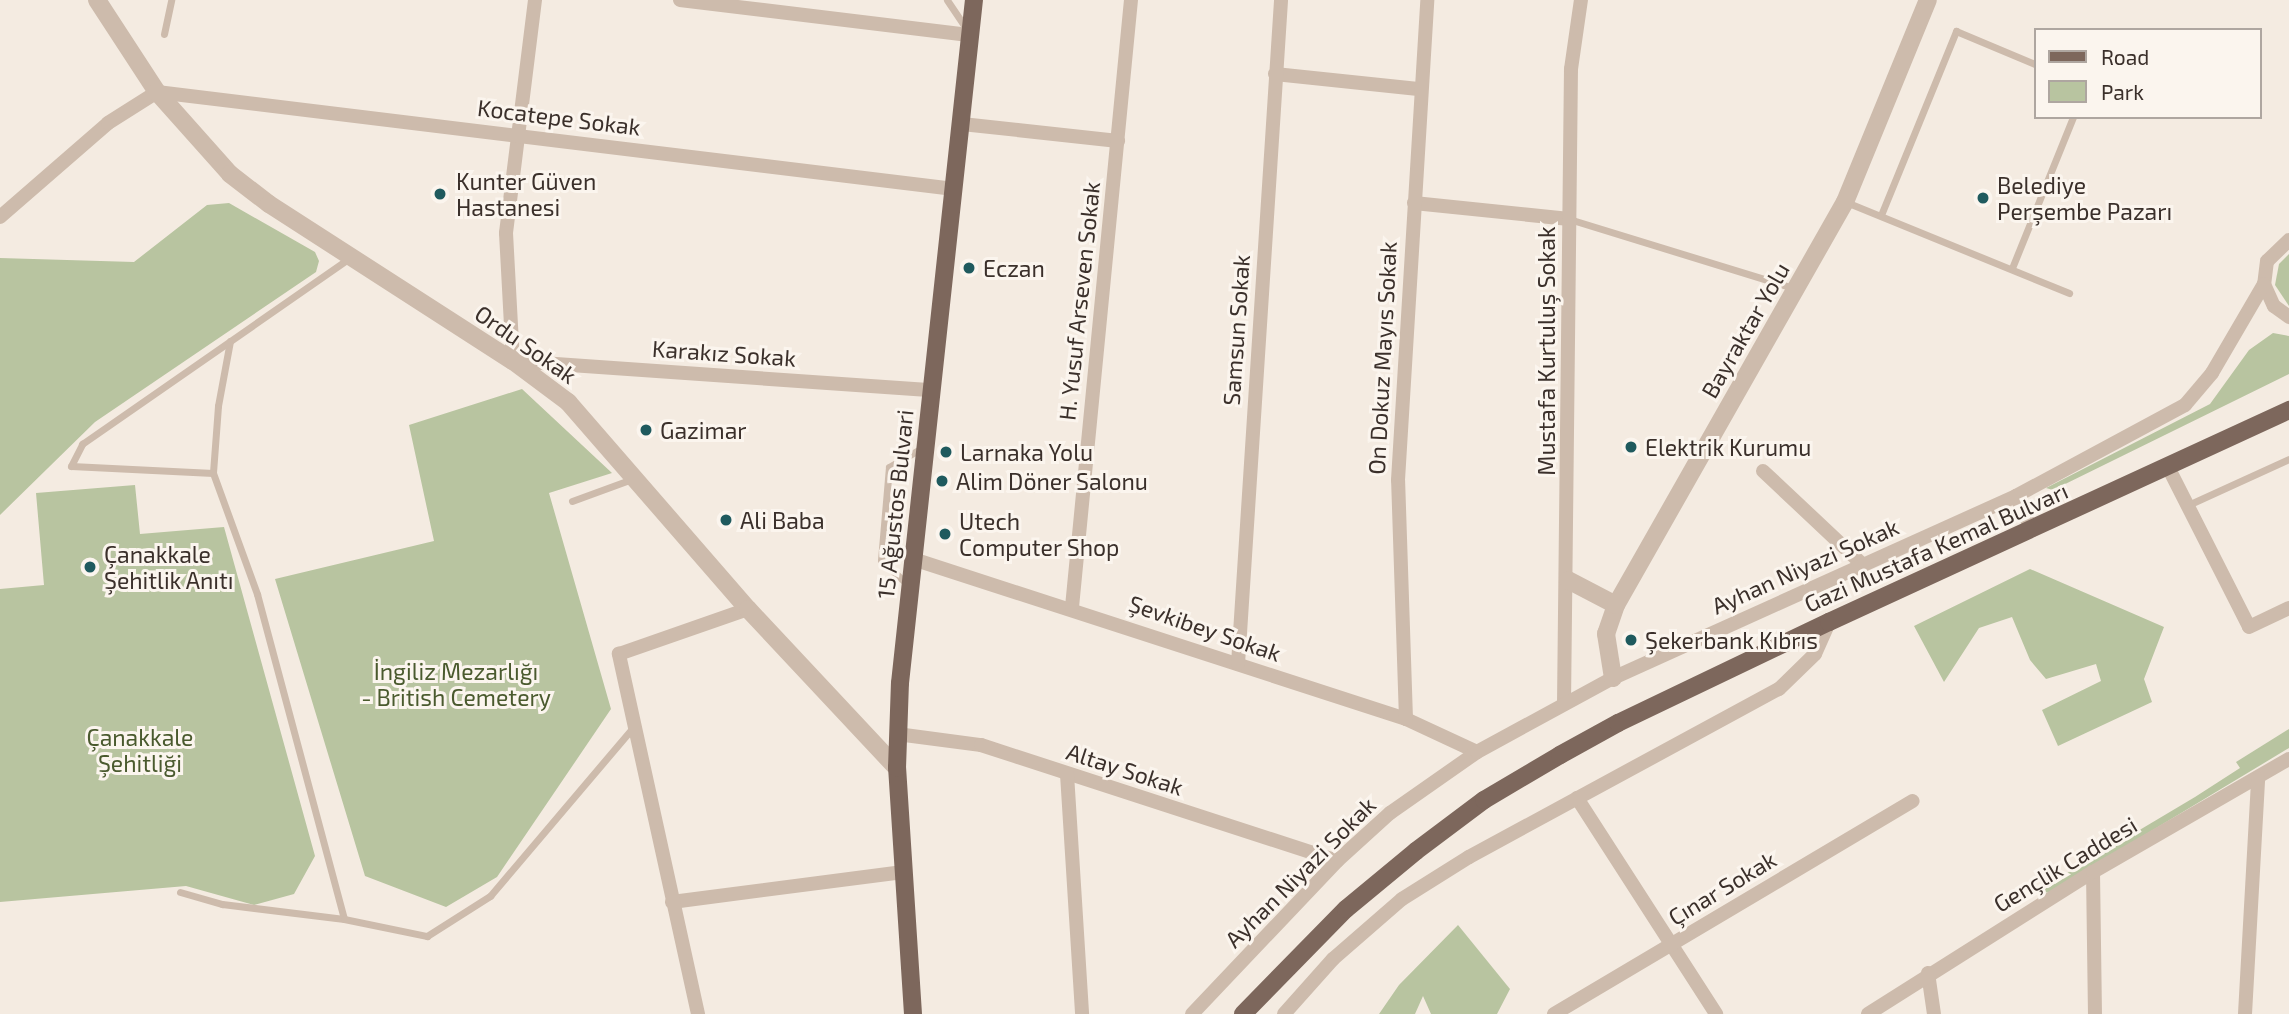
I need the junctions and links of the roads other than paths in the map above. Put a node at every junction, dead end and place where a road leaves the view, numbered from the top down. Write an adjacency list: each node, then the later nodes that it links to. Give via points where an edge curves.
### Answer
1 (97, 0): 18 (street, Ordu Sokak)
2 (171, 0): 13 (lane)
3 (535, 0): 21 (street)
4 (680, 0): 12 (street)
5 (947, 0): 14 (lane)
6 (974, 0): 14 (main road, 15 Ağustos Bulvari)
7 (1131, 0): 22 (street, H. Yusuf Arseven Sokak)
8 (1281, 0): 16 (street, Samsun Sokak)
9 (1426, 0): 17 (street, On Dokuz Mayıs Sokak)
10 (1581, 0): 28 (street, Mustafa Kurtuluş Sokak, via 1571,69)
11 (1928, 0): 24 (street, Bayraktar Yolu)
12 (774, 6): 14 (street)
13 (164, 34)
14 (971, 35): 20 (main road, 15 Ağustos Bulvari)
15 (2034, 64): 26 (lane, via 1956,32)
16 (1275, 74): 17 (street); 59 (street, Samsun Sokak)
17 (1418, 89): 25 (street, On Dokuz Mayıs Sokak)
18 (157, 92): 21 (street, Kocatepe Sokak); 27 (street, via 108,123); 30 (street, Ordu Sokak, via 230,174)
19 (2072, 119): 31 (lane)
20 (962, 124): 22 (street); 23 (main road, 15 Ağustos Bulvari)
21 (516, 135): 23 (street, Kocatepe Sokak); 37 (street, via 506,233)
22 (1118, 141): 55 (street, H. Yusuf Arseven Sokak)
23 (954, 189): 38 (main road, 15 Ağustos Bulvari)
24 (1845, 202): 26 (lane); 33 (street, Bayraktar Yolu)
25 (1414, 203): 28 (street); 62 (street, On Dokuz Mayıs Sokak, via 1398,480)
26 (1881, 215): 31 (lane)
27 (0, 217)
28 (1569, 219): 33 (lane); 52 (street, Mustafa Kurtuluş Sokak)
29 (2289, 240): 32 (street, Ayhan Niyazi Sokak, via 2267,261)
30 (350, 257): 36 (lane); 37 (street, Ordu Sokak)
31 (2012, 268): 34 (lane)
32 (2264, 284): 35 (street, via 2274,306); 46 (street, Ayhan Niyazi Sokak, via 2221,359 2185,405)
33 (1797, 289): 54 (street, Bayraktar Yolu)
34 (2069, 293)
35 (2289, 317)
36 (230, 341): 44 (lane, via 218,406); 44 (lane, via 82,444 71,466)
37 (513, 361): 38 (street, Karakız Sokak); 45 (street, Ordu Sokak, via 568,402)
38 (932, 390): 40 (main road, 15 Ağustos Bulvari)
39 (2289, 410): 42 (main road, Gazi Mustafa Kemal Bulvarı)
40 (926, 446): 50 (main road, 15 Ağustos Bulvari); 53 (lane, via 889,467 881,560)
41 (2289, 459): 48 (lane)
42 (2168, 467): 48 (street); 49 (main road, Gazi Mustafa Kemal Bulvarı)
43 (1763, 471): 51 (street)
44 (213, 473): 77 (lane, via 257,594)
45 (636, 478): 47 (lane); 57 (street, Ordu Sokak)
46 (2016, 496): 49 (street); 51 (street, Ayhan Niyazi Sokak)
47 (572, 501)
48 (2187, 505): 56 (street, via 2249,627)
49 (2032, 530): 58 (main road, Gazi Mustafa Kemal Bulvarı)
50 (913, 559): 53 (main road, 15 Ağustos Bulvari); 55 (street, Şevkibey Sokak)
51 (1863, 565): 60 (street, Ayhan Niyazi Sokak)
52 (1568, 580): 54 (street); 61 (street, Mustafa Kurtuluş Sokak)
53 (910, 587): 64 (main road, 15 Ağustos Bulvari)
54 (1616, 605): 60 (street, Bayraktar Yolu, via 1606,634)
55 (1072, 607): 59 (street, Şevkibey Sokak)
56 (2289, 608)
57 (748, 609): 63 (street, via 620,654); 67 (street, Ordu Sokak)
58 (1829, 622): 70 (street, via 1815,654 1779,689); 84 (main road, Gazi Mustafa Kemal Bulvarı, via 1618,723 1484,800 1346,909)
59 (1238, 664): 62 (street, Şevkibey Sokak)
60 (1613, 678): 61 (street, Ayhan Niyazi Sokak)
61 (1564, 704): 65 (street, Ayhan Niyazi Sokak)
62 (1406, 719): 65 (street, Şevkibey Sokak)
63 (635, 726): 76 (street); 77 (lane, via 490,896 452,924 427,936)
64 (897, 734): 67 (main road, 15 Ağustos Bulvari); 68 (street, Altay Sokak, via 981,745)
65 (1477, 752): 72 (street, Ayhan Niyazi Sokak, via 1390,813)
66 (2289, 759): 69 (street, Gençlik Caddesi)
67 (897, 768): 73 (main road, 15 Ağustos Bulvari)
68 (1067, 774): 72 (street, Altay Sokak); 82 (street)
69 (2258, 778): 74 (street, Gençlik Caddesi); 91 (street)
70 (1577, 798): 78 (street); 85 (street, via 1402,899 1333,959)
71 (1913, 801): 78 (street, Çınar Sokak)
72 (1337, 861): 83 (street, Ayhan Niyazi Sokak)
73 (903, 872): 76 (street); 81 (main road, 15 Ağustos Bulvari)
74 (2093, 873): 79 (street, Gençlik Caddesi); 90 (street)
75 (180, 892): 77 (lane, via 222,904)
76 (672, 902): 80 (street)
77 (344, 919)
78 (1671, 945): 86 (street, Çınar Sokak); 87 (street)
79 (1928, 973): 88 (street, Gençlik Caddesi); 89 (street)
80 (698, 1014)
81 (912, 1014)
82 (1082, 1014)
83 (1192, 1014)
84 (1243, 1014)
85 (1284, 1014)
86 (1554, 1014)
87 (1716, 1014)
88 (1868, 1014)
89 (1934, 1014)
90 (2095, 1014)
91 (2245, 1014)

